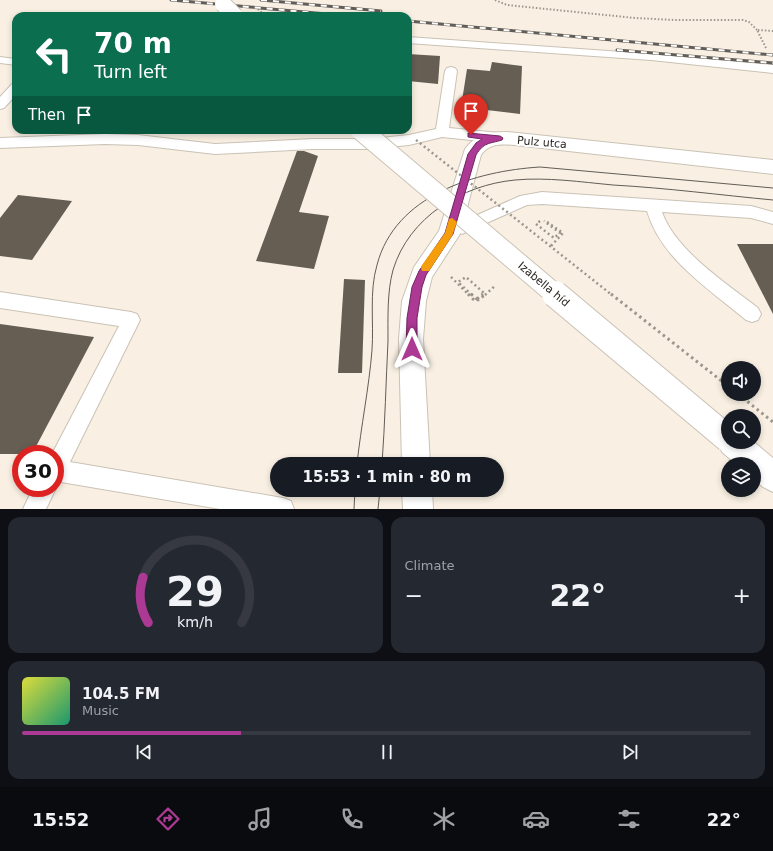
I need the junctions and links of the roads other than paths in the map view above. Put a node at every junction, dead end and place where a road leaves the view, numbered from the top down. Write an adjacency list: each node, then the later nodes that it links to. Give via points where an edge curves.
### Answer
1 (220, 0): 2 (street, bridge)
2 (232, 12)
3 (412, 40): 6 (lane, via 651,57)
4 (0, 60): 5 (lane)
5 (12, 62)
6 (773, 69)
7 (451, 71): 10 (lane)
8 (12, 92): 9 (lane)
9 (0, 105)
10 (442, 132): 12 (lane); 13 (lane, via 410,140 371,144 215,149 105,139)
11 (366, 134): 20 (street, Izabella híd, bridge)
12 (500, 138): 14 (street, Pulz utca); 17 (street, Pulz utca, via 484,141 474,149)
13 (0, 143)
14 (773, 167)
15 (653, 207): 16 (lane, via 751,212); 17 (lane, via 542,198 525,200); 19 (lane, via 659,226 685,259)
16 (773, 218)
17 (449, 234): 23 (street, Pulz utca, via 422,274 414,301 411,339)
18 (0, 300): 22 (lane, via 131,320)
19 (752, 314)
20 (721, 433)
21 (740, 449): 25 (street)
22 (64, 451)
23 (416, 457)
24 (64, 471): 29 (lane)
25 (773, 477)
26 (40, 497): 28 (lane)
27 (417, 497): 30 (street)
28 (34, 509)
29 (283, 509)
30 (418, 509)

